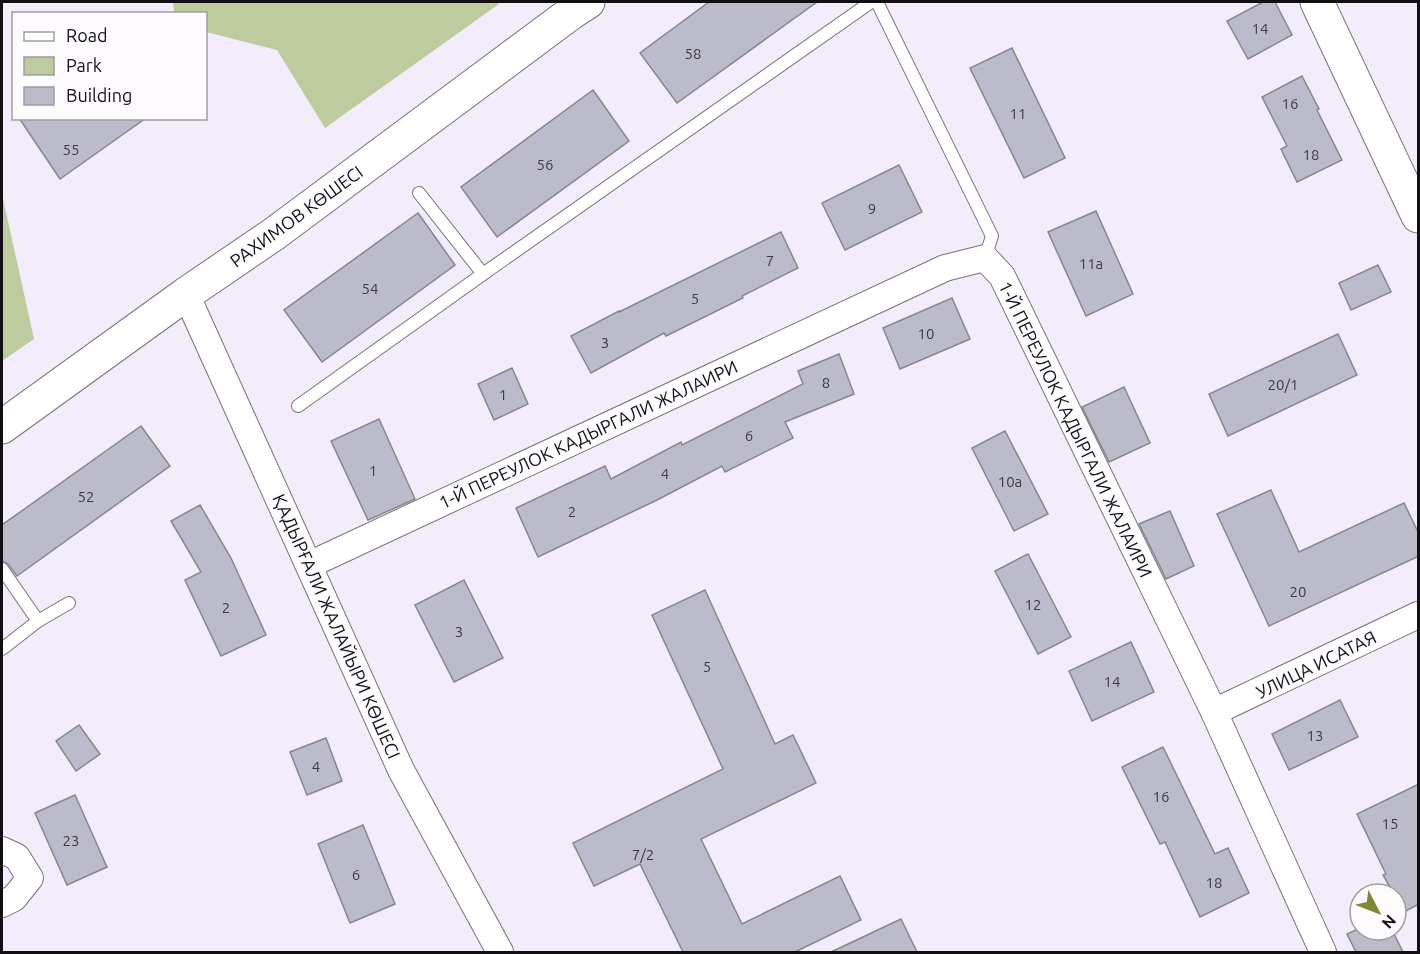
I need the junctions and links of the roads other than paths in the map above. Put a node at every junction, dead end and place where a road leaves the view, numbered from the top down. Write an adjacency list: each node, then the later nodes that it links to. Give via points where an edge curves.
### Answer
1 (871, 2): 8 (lane)
2 (877, 2): 7 (lane, via 992,236)
3 (1317, 2): 6 (street)
4 (573, 5): 9 (street, РАХИМОВ КӨШЕСІ, via 274,234)
5 (419, 193): 8 (lane)
6 (1416, 204)
7 (985, 258): 12 (street, 1-Й ПЕРЕУЛОК КАДЫРГАЛИ ЖАЛАИРИ, via 945,268); 18 (street, 1-Й ПЕРЕУЛОК КАДЫРГАЛИ ЖАЛАИРИ, via 1002,276)
8 (483, 274): 10 (lane)
9 (186, 294): 11 (street, РАХИМОВ КӨШЕСІ); 12 (street, ҚАДЫРҒАЛИ ЖАЛАЙЫРИ КӨШЕСІ)
10 (298, 406)
11 (2, 427)
12 (309, 565): 21 (street, ҚАДЫРҒАЛИ ЖАЛАЙЫРИ КӨШЕСІ, via 401,770)
13 (2, 569): 16 (lane)
14 (69, 603): 16 (lane)
15 (1419, 615): 18 (street, УЛИЦА ИСАТАЯ)
16 (38, 621): 17 (lane)
17 (2, 649)
18 (1214, 712): 22 (street, 1-Й ПЕРЕУЛОК КАДЫРГАЛИ ЖАЛАИРИ)
19 (2, 850): 20 (street, via 17,857 30,878 15,898)
20 (2, 904)
21 (501, 952)
22 (1323, 952)

